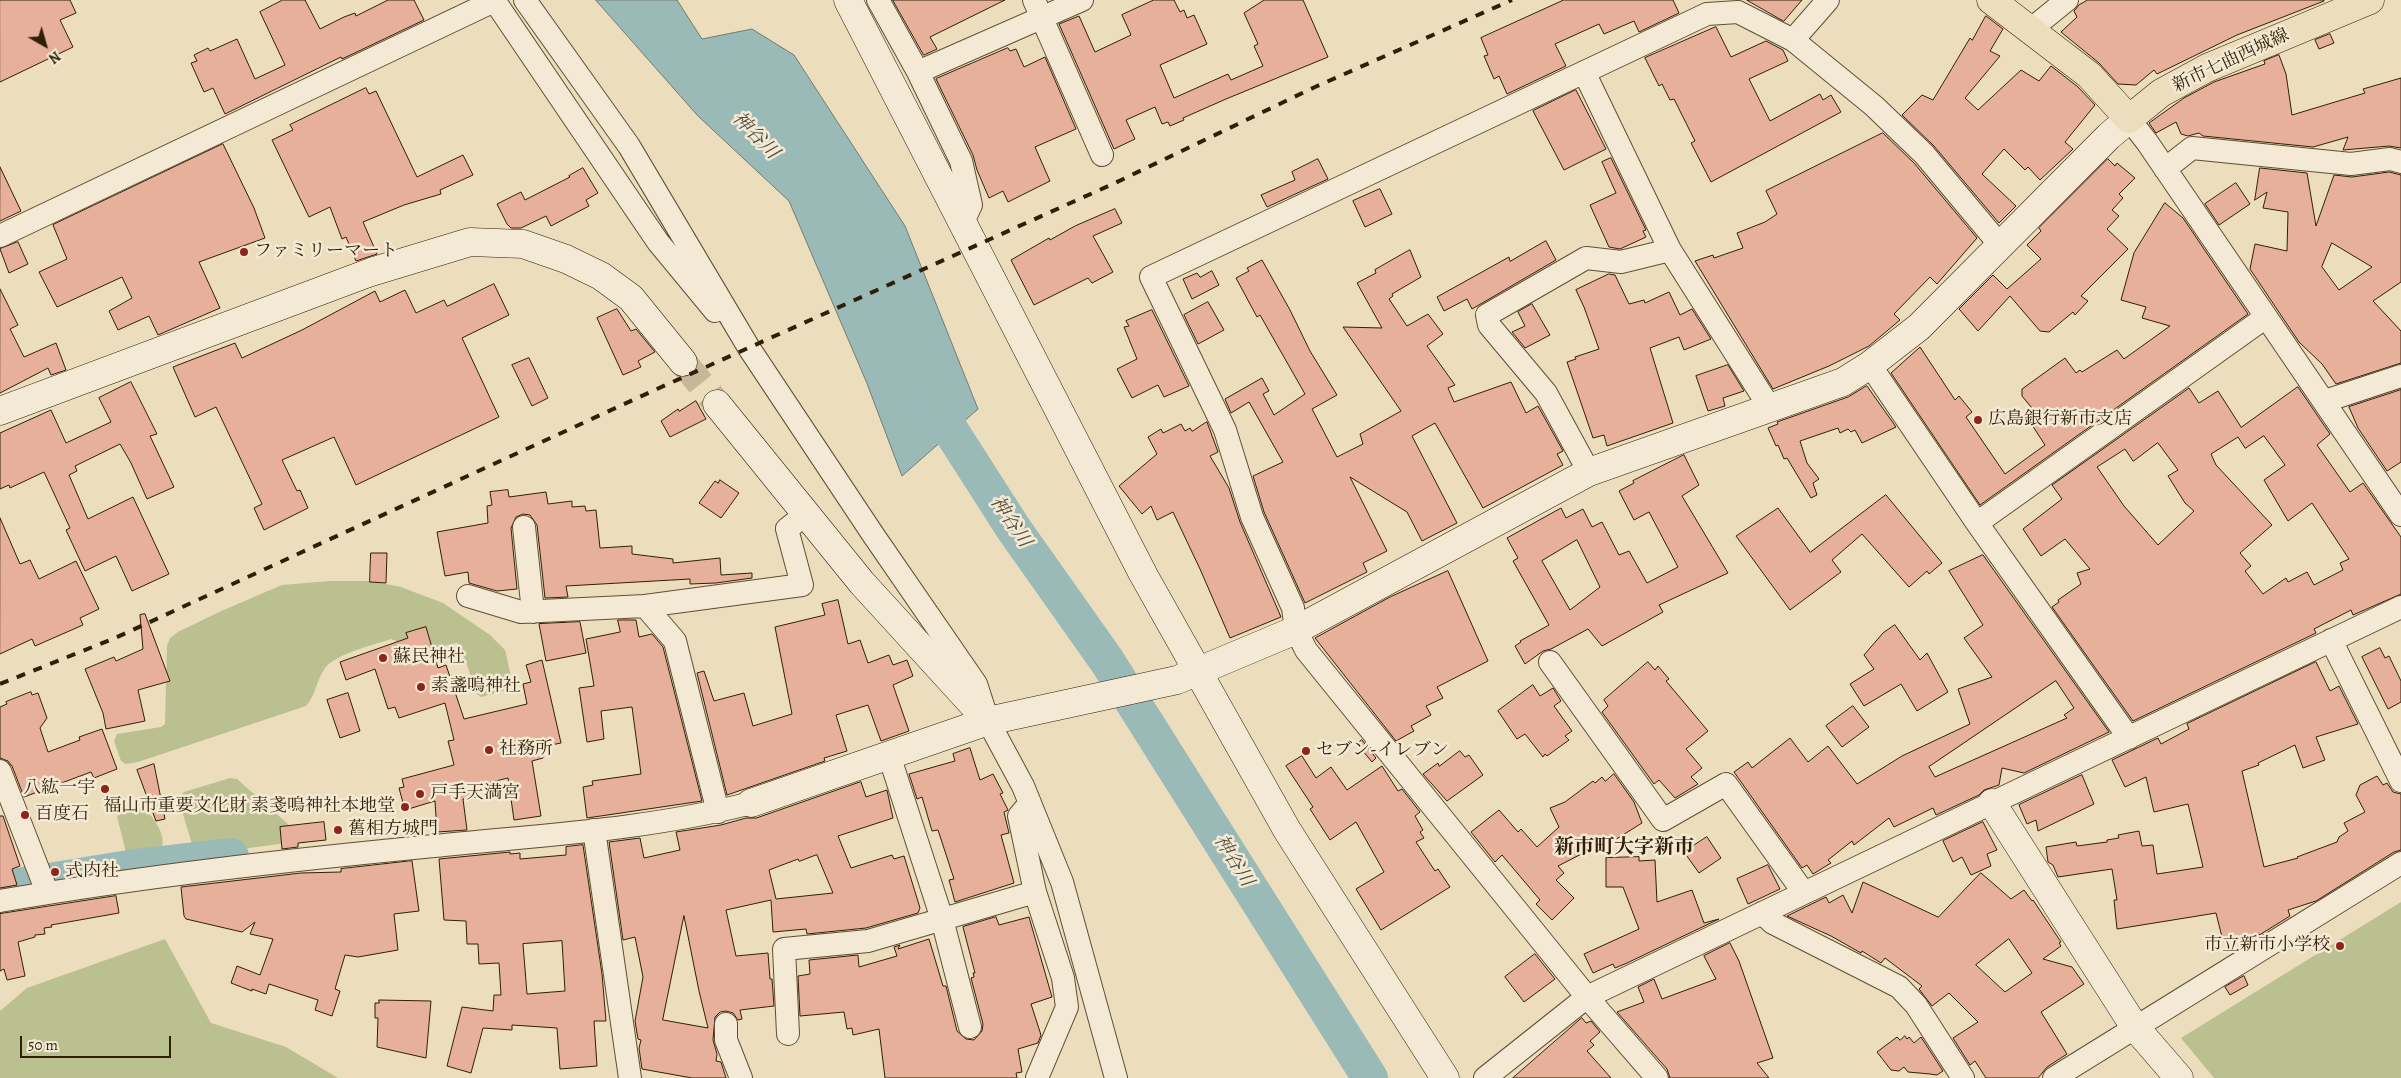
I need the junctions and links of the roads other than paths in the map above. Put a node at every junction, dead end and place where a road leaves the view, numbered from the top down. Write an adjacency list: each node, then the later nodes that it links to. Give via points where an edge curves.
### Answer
1 (494, 0): 20 (street); 23 (street, via 658,242 717,313)
2 (525, 0): 23 (street, via 629,146)
3 (848, 0): 19 (street)
4 (878, 0): 13 (street)
5 (1082, 0): 10 (street)
6 (1828, 0): 12 (street)
7 (1991, 0): 11 (main road)
8 (2067, 0): 11 (street)
9 (2370, 0): 15 (main road, 新市七曲西城線, via 2207,68 2161,93)
10 (1038, 9): 13 (street); 16 (street)
11 (2030, 30): 15 (main road, via 2089,75)
12 (1793, 40): 14 (street, via 1738,12 1707,14); 21 (street, via 1874,106 1924,154)
13 (918, 72): 19 (street, via 961,161 971,205)
14 (1584, 72): 22 (street); 41 (street, via 1151,277 1225,430 1252,517 1293,608)
15 (2129, 119): 18 (street); 21 (street)
16 (1102, 155)
17 (2401, 162): 18 (street, via 2390,159 2351,164 2192,148)
18 (2165, 170): 24 (street)
19 (963, 222): 44 (street, via 1139,565)
20 (0, 236)
21 (2000, 245): 26 (street, via 1919,327)
22 (1670, 250): 30 (street); 32 (street, via 1621,262 1586,258 1487,315 1489,325 1546,393)
23 (730, 314): 45 (street, via 976,684)
24 (2266, 317): 28 (street); 35 (street)
25 (683, 362): 31 (street, via 631,298 602,276 523,244 470,242 371,272)
26 (1870, 365): 30 (street, via 1843,382); 35 (street)
27 (2401, 376): 28 (street)
28 (2325, 401): 34 (street)
29 (717, 404): 33 (street)
30 (1770, 408): 32 (street)
31 (0, 411)
32 (1589, 472): 41 (street)
33 (806, 514): 38 (street, via 787,529 802,586); 45 (street, via 862,583)
34 (2401, 515)
35 (1977, 523): 46 (street)
36 (524, 528): 40 (street)
37 (468, 596): 40 (street, via 522,612)
38 (645, 606): 40 (street); 53 (street, via 675,641)
39 (2401, 607): 42 (street)
40 (533, 612)
41 (1296, 630): 44 (street); 62 (street, via 1306,650 1358,717)
42 (2331, 640): 46 (street); 49 (street)
43 (1550, 662): 58 (street, via 1663,820 1726,784)
44 (1188, 676): 45 (street); 71 (street)
45 (988, 721): 47 (street); 51 (street)
46 (2129, 738): 52 (street)
47 (889, 755): 50 (street); 61 (street)
48 (0, 771): 56 (street)
49 (2401, 781)
50 (751, 803): 53 (street)
51 (1030, 803): 57 (street, via 1019,816); 70 (street, via 1062,882)
52 (1992, 803): 58 (street); 64 (street)
53 (718, 812): 54 (street)
54 (594, 830): 56 (street); 67 (street)
55 (2401, 863): 64 (street)
56 (44, 883): 59 (street)
57 (1035, 892): 61 (street); 69 (street, via 1064,978 1067,1007)
58 (1804, 893): 60 (street)
59 (0, 901)
60 (1762, 913): 62 (street); 74 (street, via 1773,923 1899,987 1916,1005)
61 (942, 919): 65 (street); 66 (street, via 868,941 784,948)
62 (1587, 997): 72 (street); 73 (street)
63 (726, 1024): 68 (street, via 726,1040)
64 (2134, 1026): 75 (street); 76 (street)
65 (970, 1027)
66 (788, 1034)
67 (630, 1078)
68 (741, 1078)
69 (1037, 1078)
70 (1116, 1078)
71 (1444, 1078)
72 (1484, 1078)
73 (1657, 1078)
74 (1963, 1078)
75 (2054, 1078)
76 (2179, 1078)

